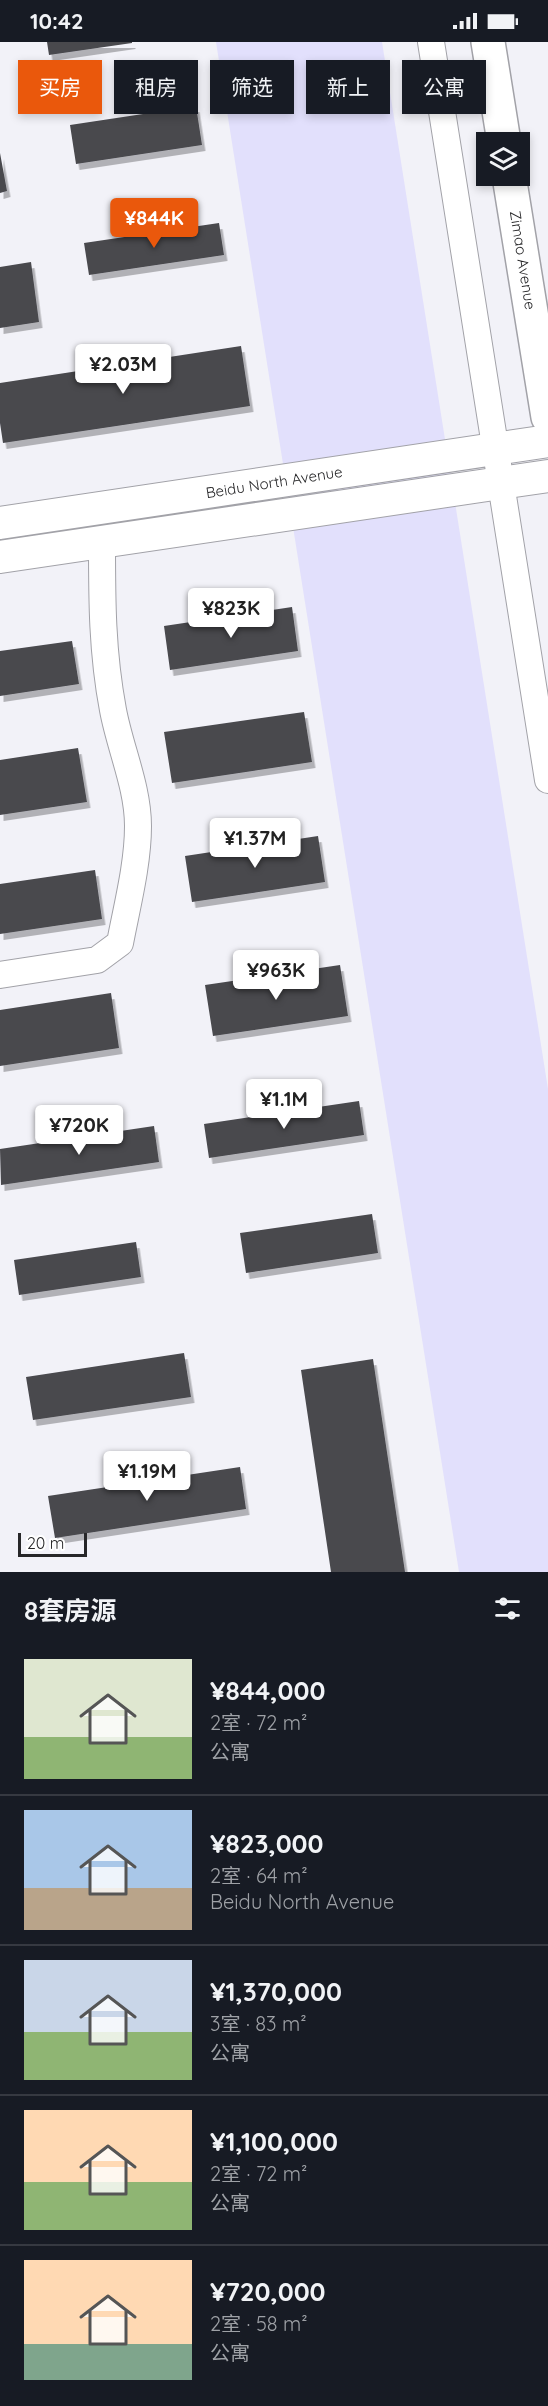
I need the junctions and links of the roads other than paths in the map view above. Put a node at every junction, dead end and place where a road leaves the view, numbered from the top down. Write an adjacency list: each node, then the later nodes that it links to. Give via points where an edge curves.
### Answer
1 (431, 42): 7 (street)
2 (488, 42): 3 (highway)
3 (502, 132)
4 (511, 186): 5 (highway, Zimao Avenue)
5 (548, 417)
6 (548, 441): 7 (street, Beidu North Avenue)
7 (495, 448): 9 (street); 10 (street, Beidu North Avenue)
8 (548, 476): 9 (street)
9 (501, 483): 11 (street); 13 (street)
10 (0, 524)
11 (102, 542): 12 (street); 14 (street, via 102,630 113,710 138,825 120,943 97,960)
12 (0, 557)
13 (548, 780)
14 (0, 975)

